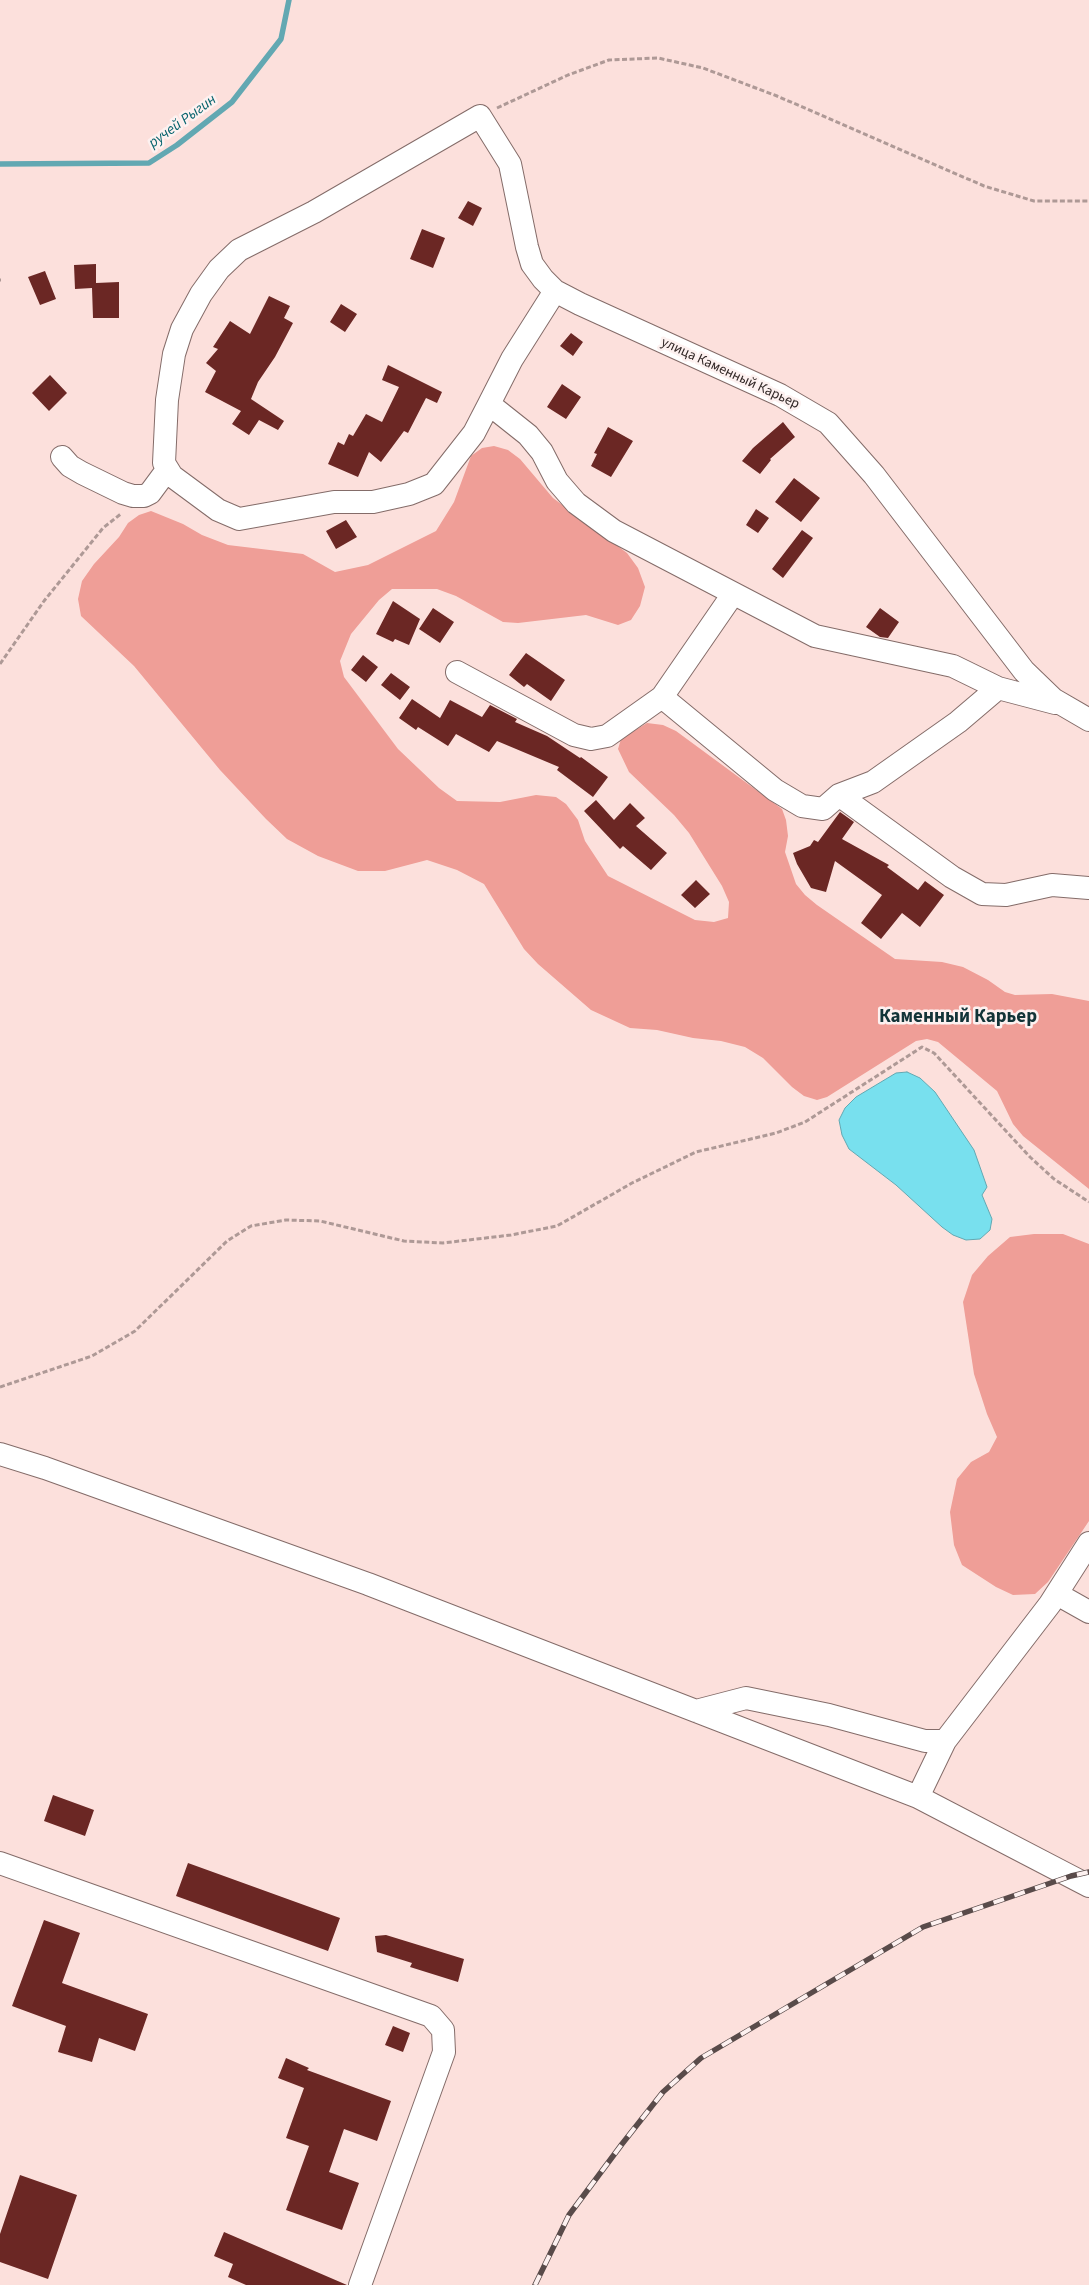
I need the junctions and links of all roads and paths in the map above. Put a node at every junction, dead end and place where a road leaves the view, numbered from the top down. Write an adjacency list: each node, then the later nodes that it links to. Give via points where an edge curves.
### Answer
1 (480, 116): 2 (path, via 568,75 609,60 658,58 703,68 777,96 984,186 1034,201); 3 (street, улица Каменный Карьер, via 510,164 516,204 532,264); 6 (street, via 314,212 239,250 220,269 201,294 182,329 174,354 167,400 164,463)
2 (1089, 201)
3 (555, 291): 4 (street, via 512,359); 13 (street, улица Каменный Карьер, via 780,395 828,423 874,475 1024,671)
4 (489, 404): 6 (street, via 474,433 434,484 409,494 372,502 334,502 239,519 218,510); 8 (street, via 528,435 542,452 557,481 576,503 614,530)
5 (62, 457): 7 (street, via 76,469 123,493)
6 (167, 470): 7 (street, via 150,493)
7 (144, 496): 9 (path, via 103,528 44,601)
8 (733, 594): 11 (street, via 815,636 953,666); 12 (street)
9 (0, 664)
10 (457, 672): 12 (street, via 574,736 590,739 607,736)
11 (998, 688): 13 (street); 15 (street, via 958,722 873,782)
12 (662, 697): 15 (street, via 775,790 802,806 822,809)
13 (1061, 704): 14 (street, улица Каменный Карьер)
14 (1089, 720)
15 (839, 795): 16 (street, via 952,877 982,894 1006,895 1052,885)
16 (1089, 888)
17 (1089, 1202): 18 (path, via 1054,1179 1030,1157 934,1054 922,1047 805,1122 696,1152 632,1183 558,1226 443,1243 404,1241 320,1220 286,1220 251,1226 227,1241 135,1331 92,1356)
18 (0, 1387)
19 (0, 1454): 23 (street, via 368,1584)
20 (1089, 1543): 21 (street)
21 (1056, 1594): 22 (street); 24 (street)
22 (1089, 1612)
23 (696, 1711): 24 (street, via 746,1698 829,1715 925,1741); 25 (street)
24 (946, 1741): 25 (street)
25 (918, 1797): 27 (street)
26 (0, 1863): 28 (street, via 431,2016 443,2030 444,2052)
27 (1089, 1886)
28 (360, 2285)

